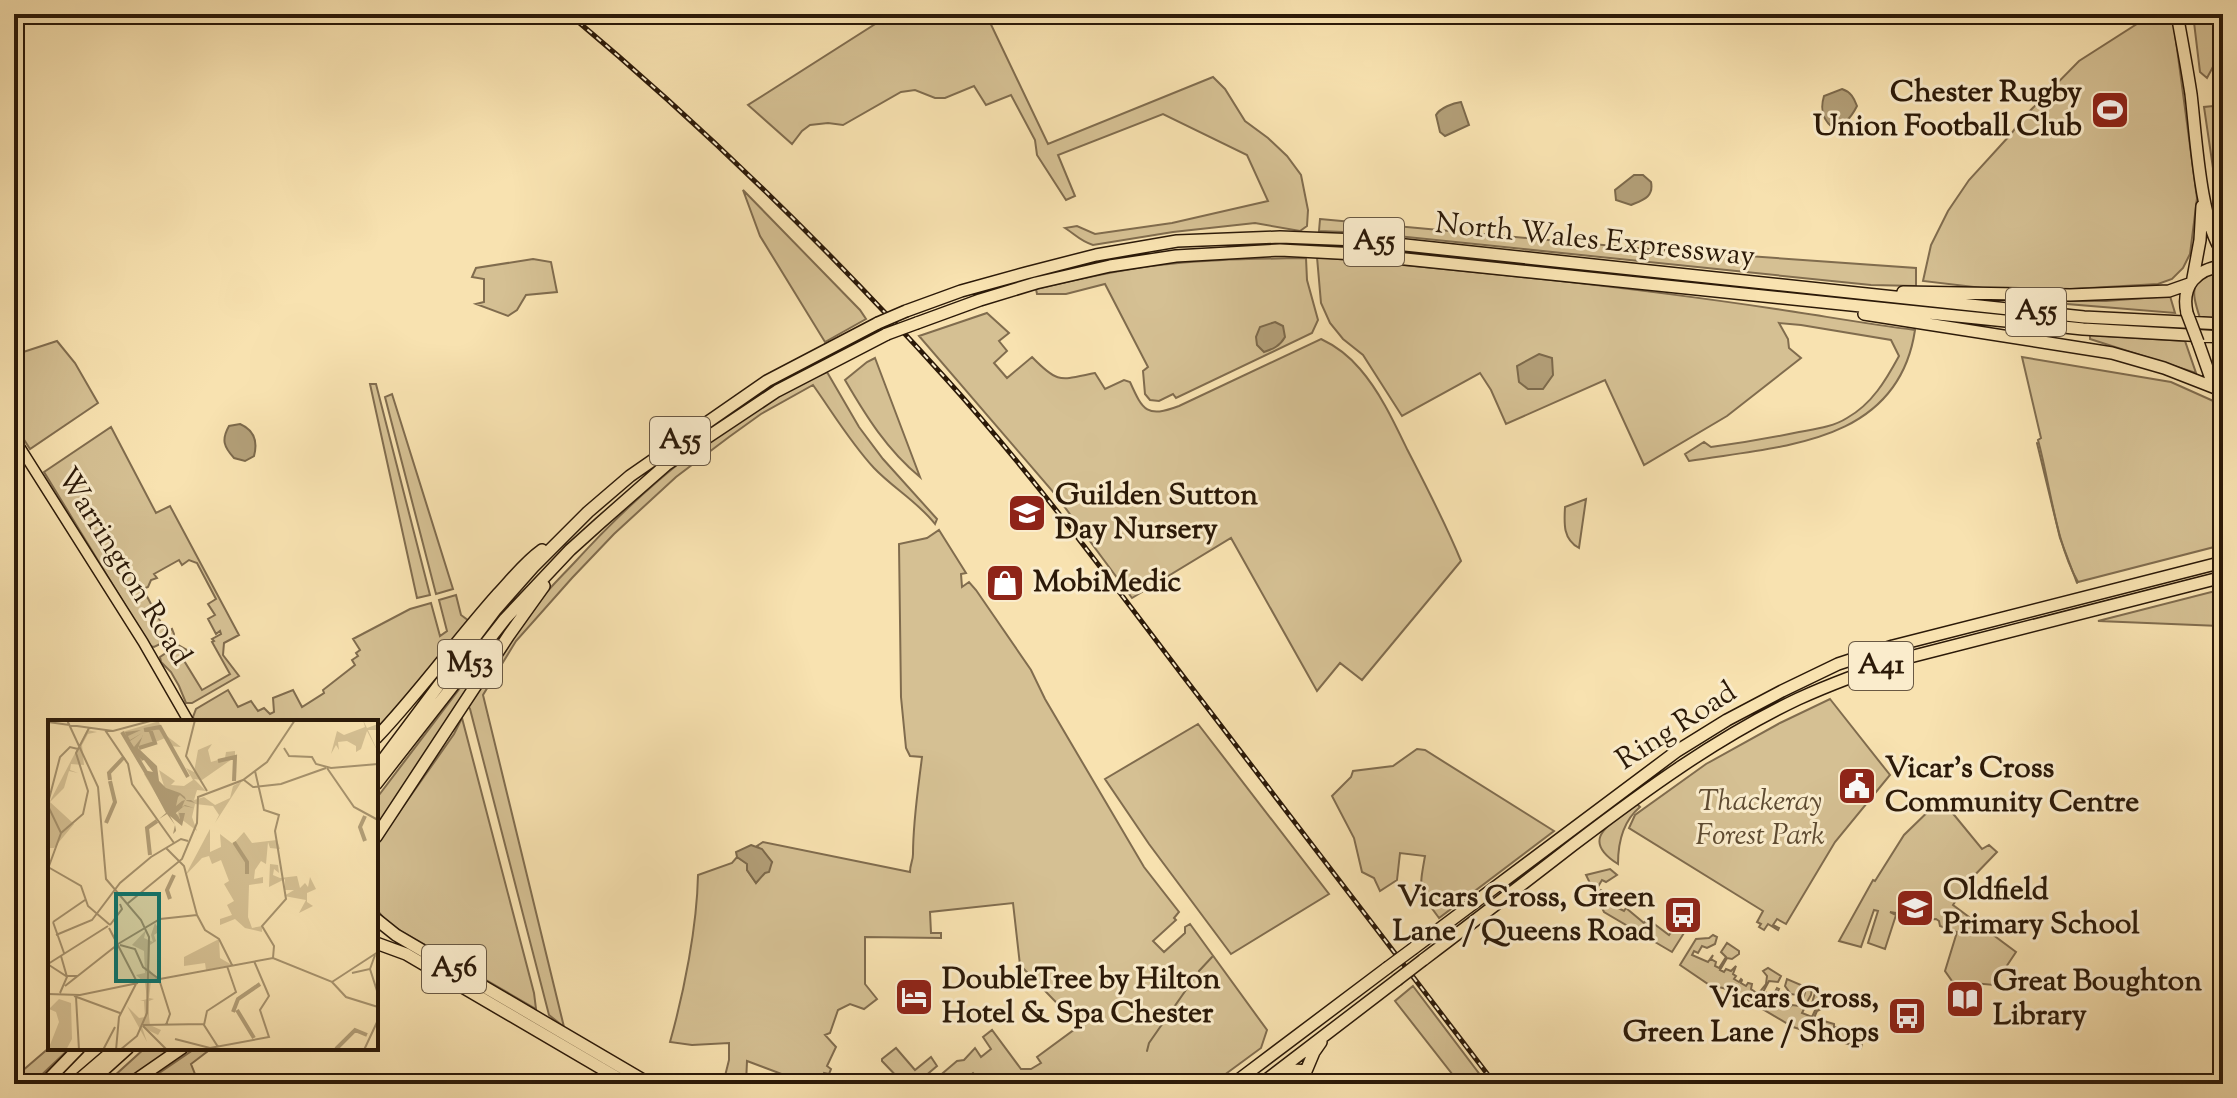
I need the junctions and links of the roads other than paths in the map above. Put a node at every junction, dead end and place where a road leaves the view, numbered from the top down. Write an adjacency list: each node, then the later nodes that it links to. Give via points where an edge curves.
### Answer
1 (2177, 14): 2 (highway)
2 (2203, 193): 3 (highway); 5 (highway)
3 (2223, 253)
4 (2223, 266): 5 (highway, via 2204,270)
5 (2191, 281): 6 (highway, via 2169,291 2070,295); 10 (highway, bridge, via 2187,313)
6 (1849, 292): 8 (highway, North Wales Expressway / A55, via 2084,317); 12 (highway, North Wales Expressway / A55, bridge, via 1358,240 1177,241 1096,255 961,291 808,357 630,476)
7 (1793, 299): 9 (highway, North Wales Expressway / A55, via 2083,329); 10 (highway, via 2085,347 2137,359); 13 (highway, North Wales Expressway / A55, bridge, via 1280,250 1110,266 980,300 836,359 777,391 666,465)
8 (2223, 324)
9 (2223, 337)
10 (2220, 390)
11 (14, 438): 19 (main road, Warrington Road)
12 (561, 538): 20 (highway, via 531,557); 21 (highway, M53, via 496,609)
13 (570, 550): 22 (highway, M53, via 505,619); 23 (highway)
14 (2223, 553): 17 (highway)
15 (2223, 562): 17 (highway, Ring Road / A41)
16 (2223, 568): 17 (highway)
17 (2183, 570): 37 (highway, Ring Road / A41, bridge, via 1838,664 1727,720 1677,751)
18 (2223, 577): 38 (highway, Ring Road / A41, bridge, via 1906,658 1797,700 1643,793 1328,1033 1306,1071 1295,1070)
19 (188, 720)
20 (378, 736)
21 (378, 766)
22 (378, 781)
23 (378, 834)
24 (378, 921): 26 (highway, A56)
25 (378, 944): 26 (highway, A56, via 406,954 535,1030)
26 (578, 1047): 35 (highway, A56); 36 (highway, A56)
27 (77, 1050): 31 (highway)
28 (114, 1050): 32 (highway)
29 (126, 1050): 33 (highway)
30 (179, 1050): 34 (highway)
31 (44, 1084)
32 (74, 1084)
33 (88, 1084)
34 (130, 1084)
35 (628, 1084)
36 (650, 1084)
37 (1233, 1084)
38 (1261, 1084)

